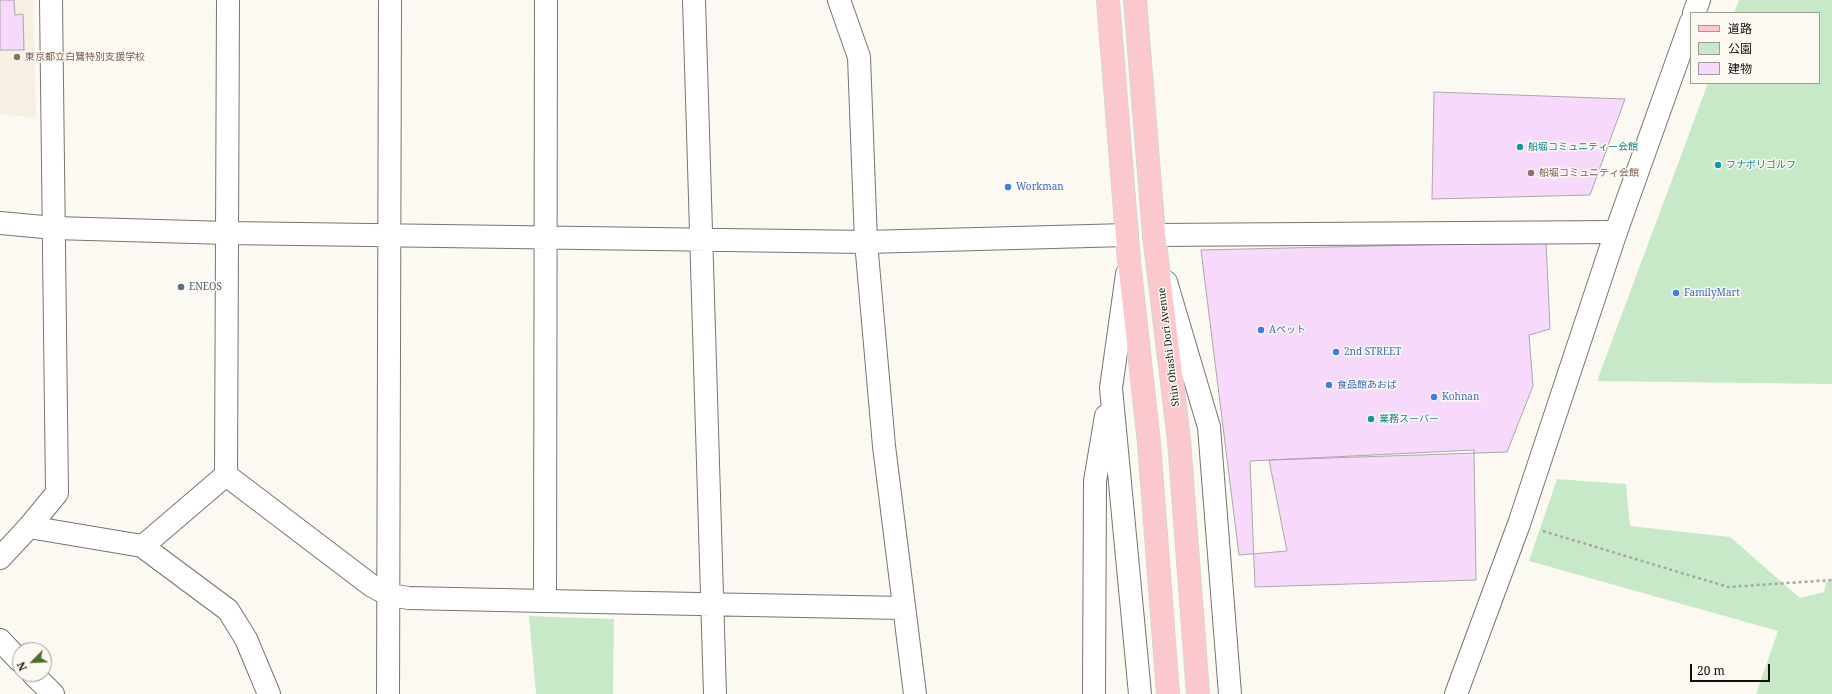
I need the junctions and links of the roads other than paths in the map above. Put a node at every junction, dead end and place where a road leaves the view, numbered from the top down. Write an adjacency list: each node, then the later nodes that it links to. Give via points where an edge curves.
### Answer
1 (51, 0): 13 (street)
2 (228, 0): 14 (street)
3 (390, 0): 16 (street)
4 (546, 0): 18 (street)
5 (694, 0): 19 (street)
6 (839, 0): 20 (street, via 859,57)
7 (1108, 0): 17 (main road)
8 (1135, 0): 21 (main road, Shin Ohashi Dori Avenue)
9 (1699, 0): 10 (street)
10 (1694, 12)
11 (1690, 25): 15 (street)
12 (0, 223): 13 (street)
13 (54, 228): 14 (street); 25 (street, via 57,493)
14 (228, 232): 16 (street); 24 (street)
15 (1616, 232): 21 (street); 45 (street, via 1519,524)
16 (390, 234): 18 (street); 28 (street)
17 (1127, 235): 20 (street); 22 (main road)
18 (545, 236): 19 (street); 29 (street)
19 (701, 239): 20 (street); 30 (street)
20 (866, 242): 31 (street, via 884,446)
21 (1156, 244): 43 (main road, Shin Ohashi Dori Avenue, via 1179,440); 44 (street, via 1209,427)
22 (1129, 261): 23 (street); 42 (main road, via 1149,444)
23 (1111, 388): 40 (street, via 1095,480); 41 (street)
24 (226, 475): 26 (street); 28 (street, via 372,586)
25 (29, 527): 26 (street); 27 (street)
26 (142, 546): 36 (street, via 228,610 246,639)
27 (0, 558)
28 (389, 594): 29 (street, via 409,598); 37 (street)
29 (545, 601): 30 (street)
30 (713, 605): 31 (street); 38 (street)
31 (904, 608): 39 (street)
32 (0, 640): 33 (street)
33 (12, 652)
34 (41, 682): 35 (street)
35 (53, 694)
36 (269, 694)
37 (388, 694)
38 (716, 694)
39 (915, 694)
40 (1094, 694)
41 (1140, 694)
42 (1168, 694)
43 (1198, 694)
44 (1230, 694)
45 (1456, 694)

